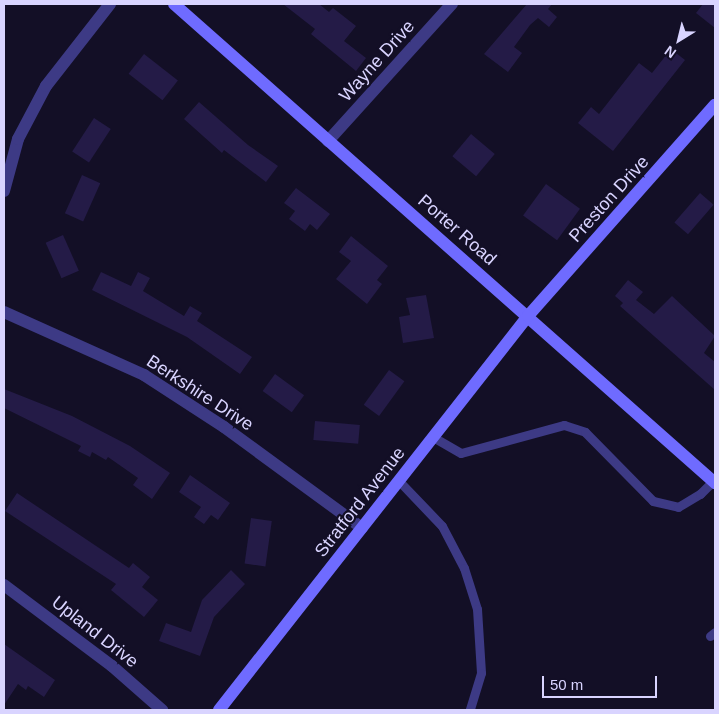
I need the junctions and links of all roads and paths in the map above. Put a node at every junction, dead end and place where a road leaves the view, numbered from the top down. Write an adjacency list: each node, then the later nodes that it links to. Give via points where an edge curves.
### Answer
1 (110, 4): 6 (street, via 46,86 18,139)
2 (174, 4): 5 (street, Porter Road)
3 (452, 4): 5 (street, Wayne Drive)
4 (715, 105): 8 (street, Preston Drive)
5 (328, 141): 8 (street, Porter Road)
6 (4, 191)
7 (4, 312): 12 (street, Berkshire Drive, via 144,375 224,427)
8 (528, 316): 9 (street, Stratford Avenue); 10 (street, Porter Road)
9 (433, 437): 10 (lane, via 461,453 564,426 585,432 653,501 678,507 700,494); 11 (street, Stratford Avenue)
10 (714, 480)
11 (399, 481): 12 (street, Stratford Avenue); 16 (lane, via 442,526 464,568 477,609 481,673)
12 (362, 528): 15 (street, Stratford Avenue)
13 (4, 585): 14 (street, Upland Drive, via 112,666)
14 (162, 710)
15 (219, 710)
16 (470, 710)

